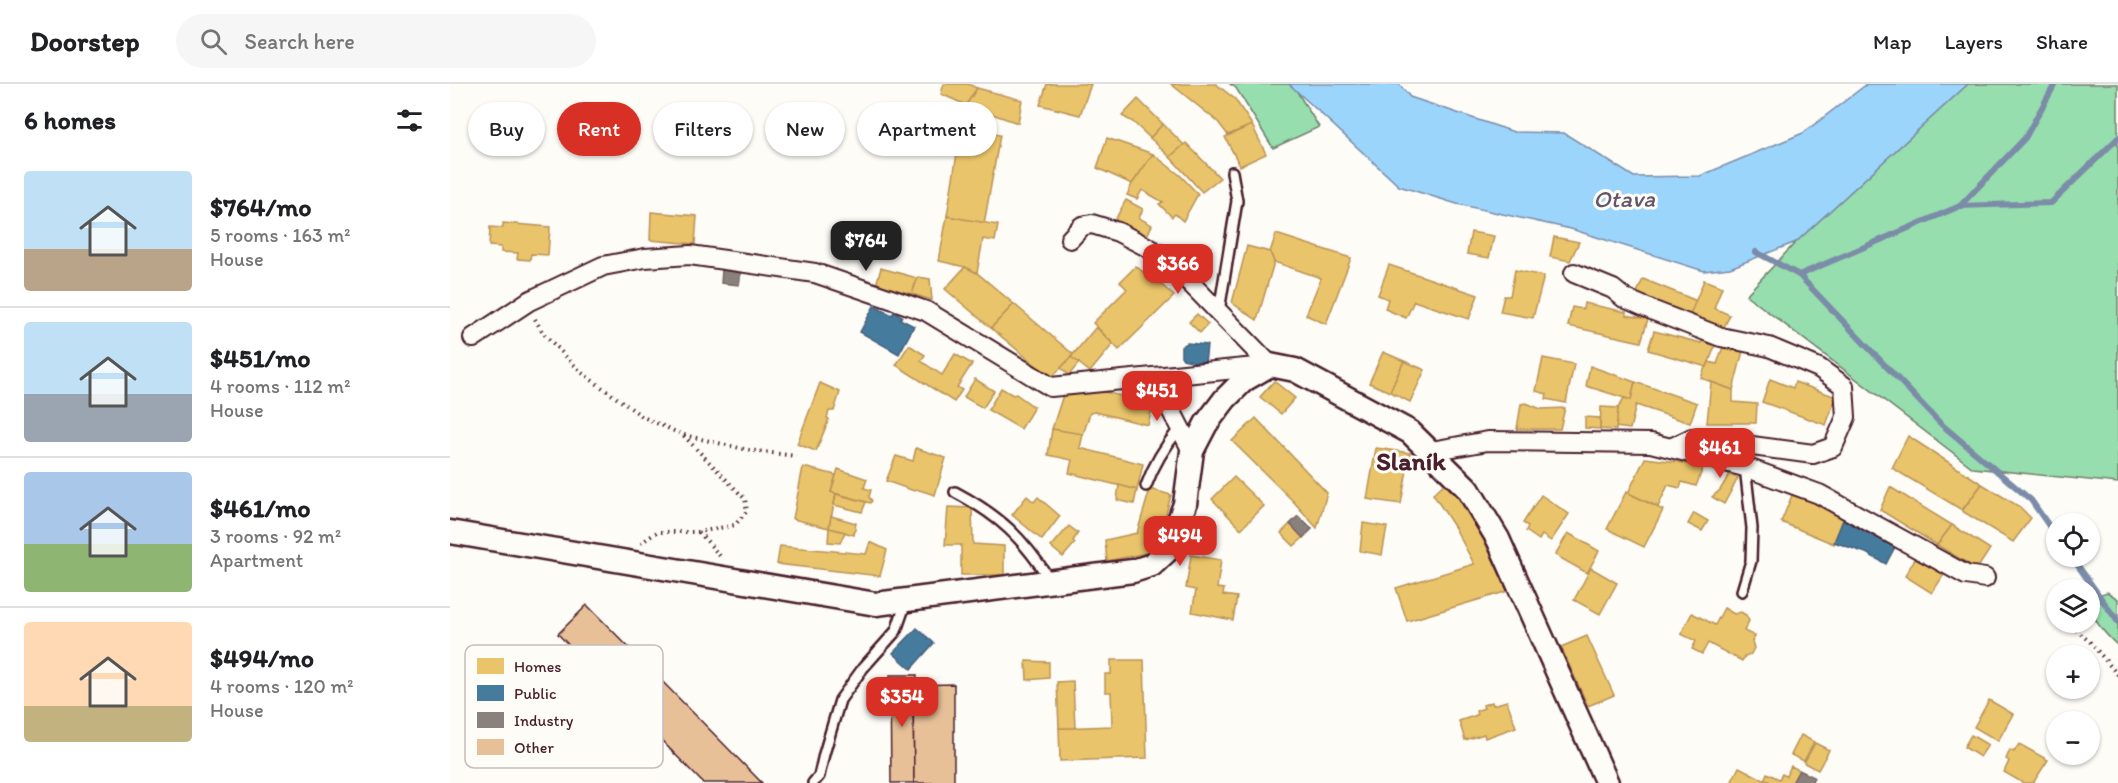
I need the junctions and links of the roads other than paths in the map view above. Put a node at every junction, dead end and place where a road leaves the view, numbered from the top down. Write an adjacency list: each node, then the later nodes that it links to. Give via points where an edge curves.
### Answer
1 (1232, 172): 4 (lane, via 1237,201)
2 (1070, 239): 4 (street, via 1082,226 1092,224 1118,232 1170,262)
3 (1574, 273): 9 (street, via 1721,337 1769,347 1819,368 1844,386 1846,417 1833,447 1812,454 1692,438)
4 (1219, 311): 6 (street)
5 (473, 338): 7 (street, via 529,301 603,266 690,255 815,273 926,311 1051,387)
6 (1270, 365): 7 (street); 10 (street, via 1244,380 1225,399); 11 (street, via 1295,370 1326,386 1410,432)
7 (1154, 377): 8 (street)
8 (1180, 428): 10 (street); 13 (lane, via 1161,451)
9 (1671, 448): 11 (street, via 1651,443 1488,441); 12 (street)
10 (1192, 451): 17 (street, via 1185,504 1168,550 1152,565)
11 (1431, 451): 21 (street, via 1468,489 1498,539)
12 (1745, 467): 16 (street, via 1819,494 1966,575); 18 (lane, via 1752,539 1751,561)
13 (1146, 486)
14 (956, 492): 17 (lane, via 1011,529)
15 (450, 532): 19 (street, via 876,604)
16 (1985, 578)
17 (1051, 582): 19 (street)
18 (1742, 591)
19 (907, 600): 20 (lane, via 896,631 840,699 819,776)
20 (813, 783)
21 (1607, 783)

